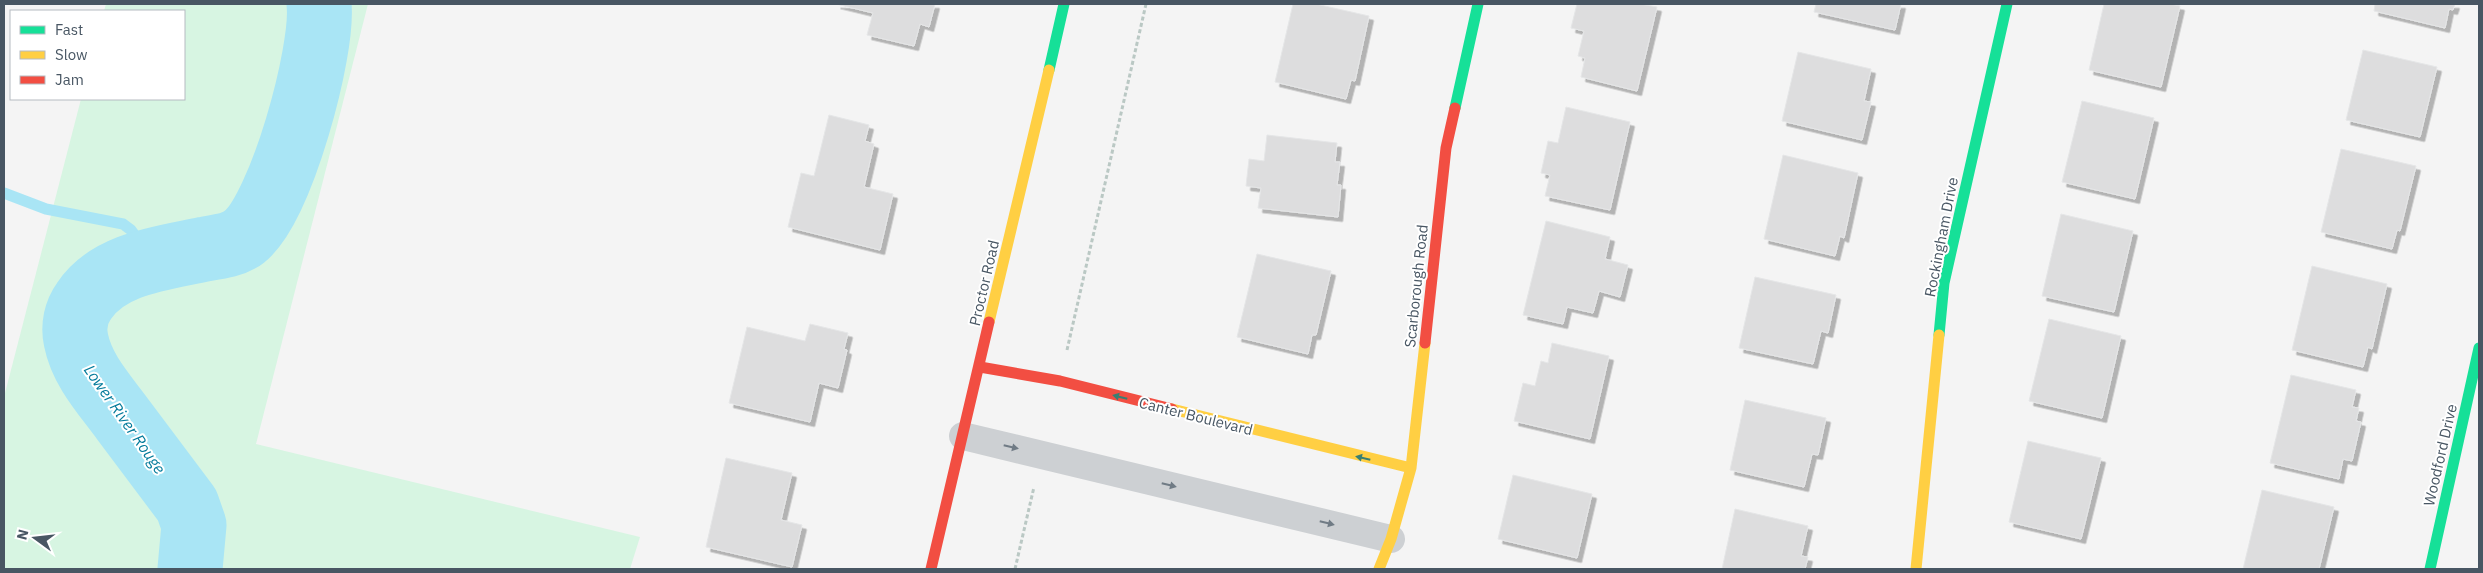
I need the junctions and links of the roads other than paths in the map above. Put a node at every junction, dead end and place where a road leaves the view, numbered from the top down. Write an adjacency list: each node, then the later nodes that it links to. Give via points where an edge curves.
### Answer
1 (1064, 4): 5 (street, Proctor Road)
2 (1478, 4): 7 (street, Scarborough Road, via 1446,148)
3 (2007, 4): 11 (street, Rockingham Drive, via 1944,283)
4 (2479, 348): 12 (street, Woodford Drive)
5 (980, 367): 6 (street, Proctor Road); 7 (street, Canter Boulevard, one-way to 5, via 1060,382)
6 (963, 436): 8 (street, one-way to 8); 9 (street, Proctor Road)
7 (1410, 468): 8 (street, Scarborough Road)
8 (1391, 539): 10 (street, Scarborough Road)
9 (931, 569)
10 (1379, 569)
11 (1916, 569)
12 (2430, 569)

